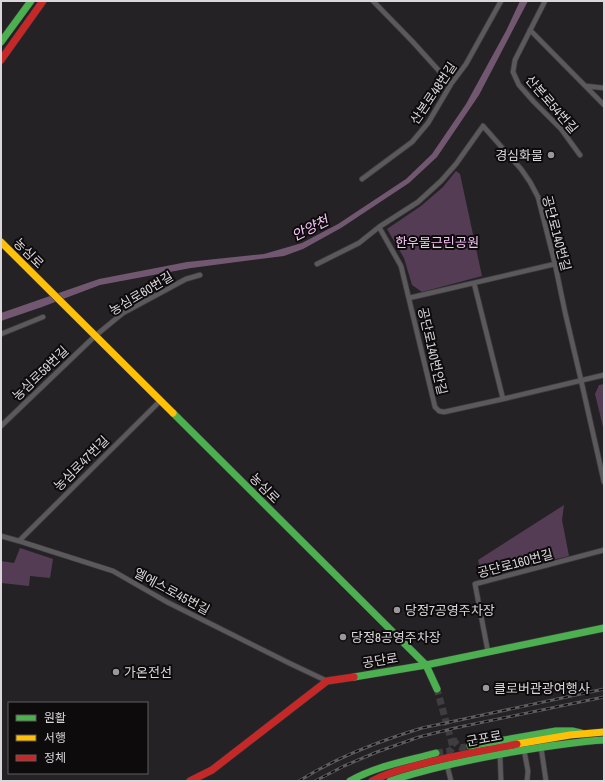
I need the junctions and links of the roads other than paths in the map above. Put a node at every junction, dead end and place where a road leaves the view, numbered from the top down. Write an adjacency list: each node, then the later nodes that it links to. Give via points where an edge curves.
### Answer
1 (31, 1): 7 (street)
2 (43, 1): 8 (street)
3 (373, 1): 9 (street)
4 (500, 1): 9 (street, 산본로48번길, via 466,64)
5 (545, 1): 6 (street, 산본로54번길)
6 (530, 30): 10 (street); 13 (street, 산본로54번길, via 515,60 513,72 519,85 561,129)
7 (1, 42)
8 (1, 60)
9 (451, 84): 14 (street, 산본로48번길, via 428,123 412,142)
10 (586, 86): 11 (street); 12 (street)
11 (604, 88)
12 (604, 105)
13 (580, 155)
14 (362, 179)
15 (379, 227): 17 (street, 공단로140번길, via 359,243); 18 (street, 공단로140번길, via 418,202 441,181 483,126 521,169 538,197); 21 (street, 공단로140번안길, via 401,266)
16 (1, 242): 24 (street, 농심로)
17 (318, 264)
18 (555, 264): 20 (street); 26 (street, 공단로140번길)
19 (200, 275): 24 (street, 농심로60번길, via 186,279 123,313)
20 (474, 283): 21 (street); 27 (street)
21 (409, 298): 27 (street, 공단로140번안길, via 435,407 444,412)
22 (43, 318): 23 (street)
23 (1, 334)
24 (95, 336): 28 (street, 농심로); 29 (street, 농심로59번길)
25 (604, 375): 26 (street, 공단로140번안길)
26 (581, 380): 27 (street, 공단로140번안길); 30 (street, 공단로140번길)
27 (503, 399)
28 (160, 401): 32 (street, 농심로47번길); 36 (street, 농심로)
29 (1, 426)
30 (604, 482)
31 (1, 536): 32 (street, 엘에스로45번길)
32 (19, 541): 37 (street, 엘에스로45번길, via 112,571 167,602)
33 (604, 550): 35 (street, 공단로160번길, via 475,584)
34 (604, 628): 35 (street, 공단로)
35 (488, 652): 36 (street, 공단로)
36 (426, 665): 37 (street, 공단로); 38 (street, 농심로)
37 (327, 681): 49 (street, 공단로, via 212,770)
38 (437, 689)
39 (604, 732): 40 (street, 군포로)
40 (584, 733): 42 (street, via 556,731); 51 (street, 군포로, via 439,759)
41 (604, 740): 43 (street, 군포로)
42 (470, 746)
43 (541, 747): 44 (street, 군포로); 56 (street)
44 (524, 750): 46 (street, 군포로); 55 (street)
45 (436, 753): 50 (street, via 376,769)
46 (500, 755): 47 (street, 군포로); 54 (street)
47 (447, 765): 48 (street, 군포로); 53 (street)
48 (408, 778): 52 (street, 군포로)
49 (190, 781)
50 (350, 781)
51 (372, 781)
52 (390, 781)
53 (451, 781)
54 (501, 781)
55 (527, 781)
56 (546, 781)

